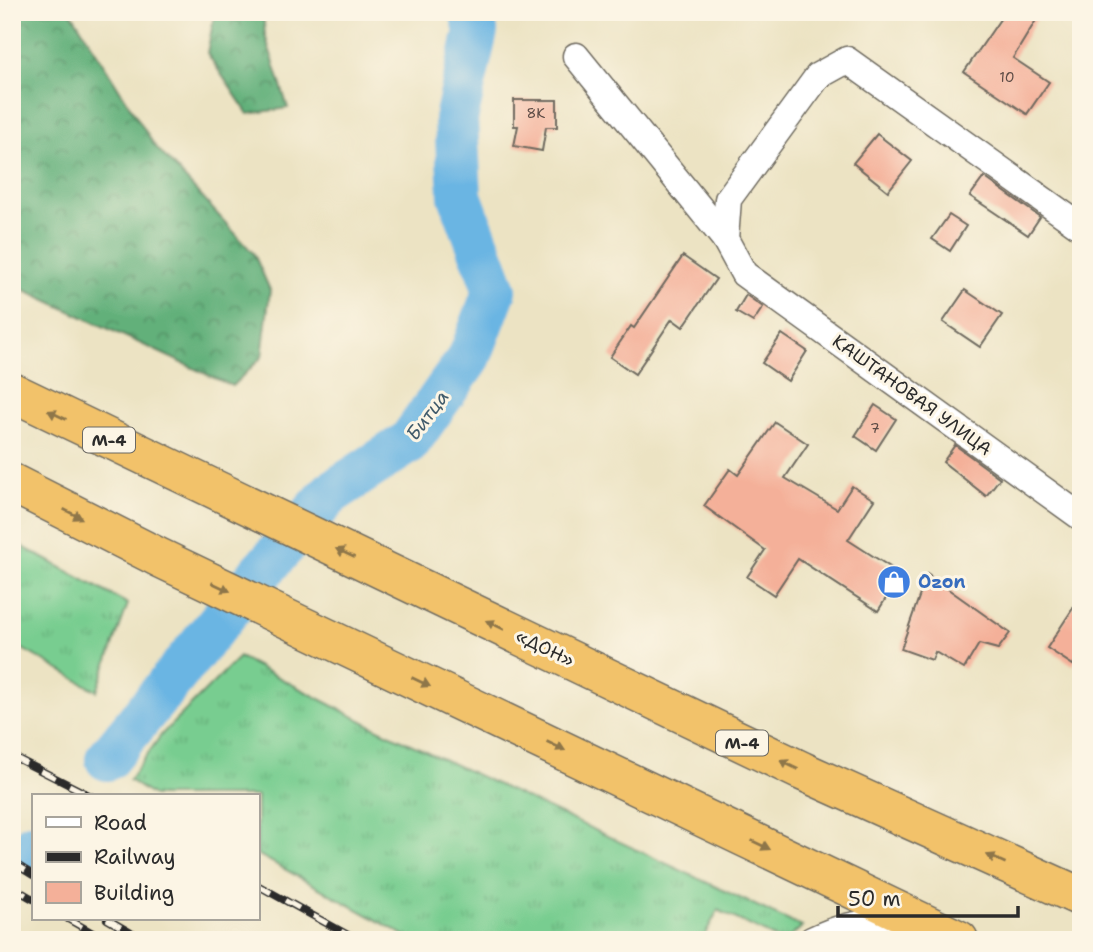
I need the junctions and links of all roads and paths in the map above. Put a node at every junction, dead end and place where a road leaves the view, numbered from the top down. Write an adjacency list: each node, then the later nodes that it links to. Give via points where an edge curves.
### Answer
1 (576, 57): 3 (street)
2 (1081, 227): 3 (street, via 847,60 818,76 728,199)
3 (725, 239): 6 (street, КАШТАНОВАЯ УЛИЦА, via 744,274)
4 (12, 392): 7 (highway, «ДОН» / М-4, one-way to 4, via 802,772)
5 (12, 483): 9 (highway, one-way to 9)
6 (1081, 517)
7 (1081, 897)
8 (811, 940): 9 (street, via 853,925 889,922)
9 (959, 940)

